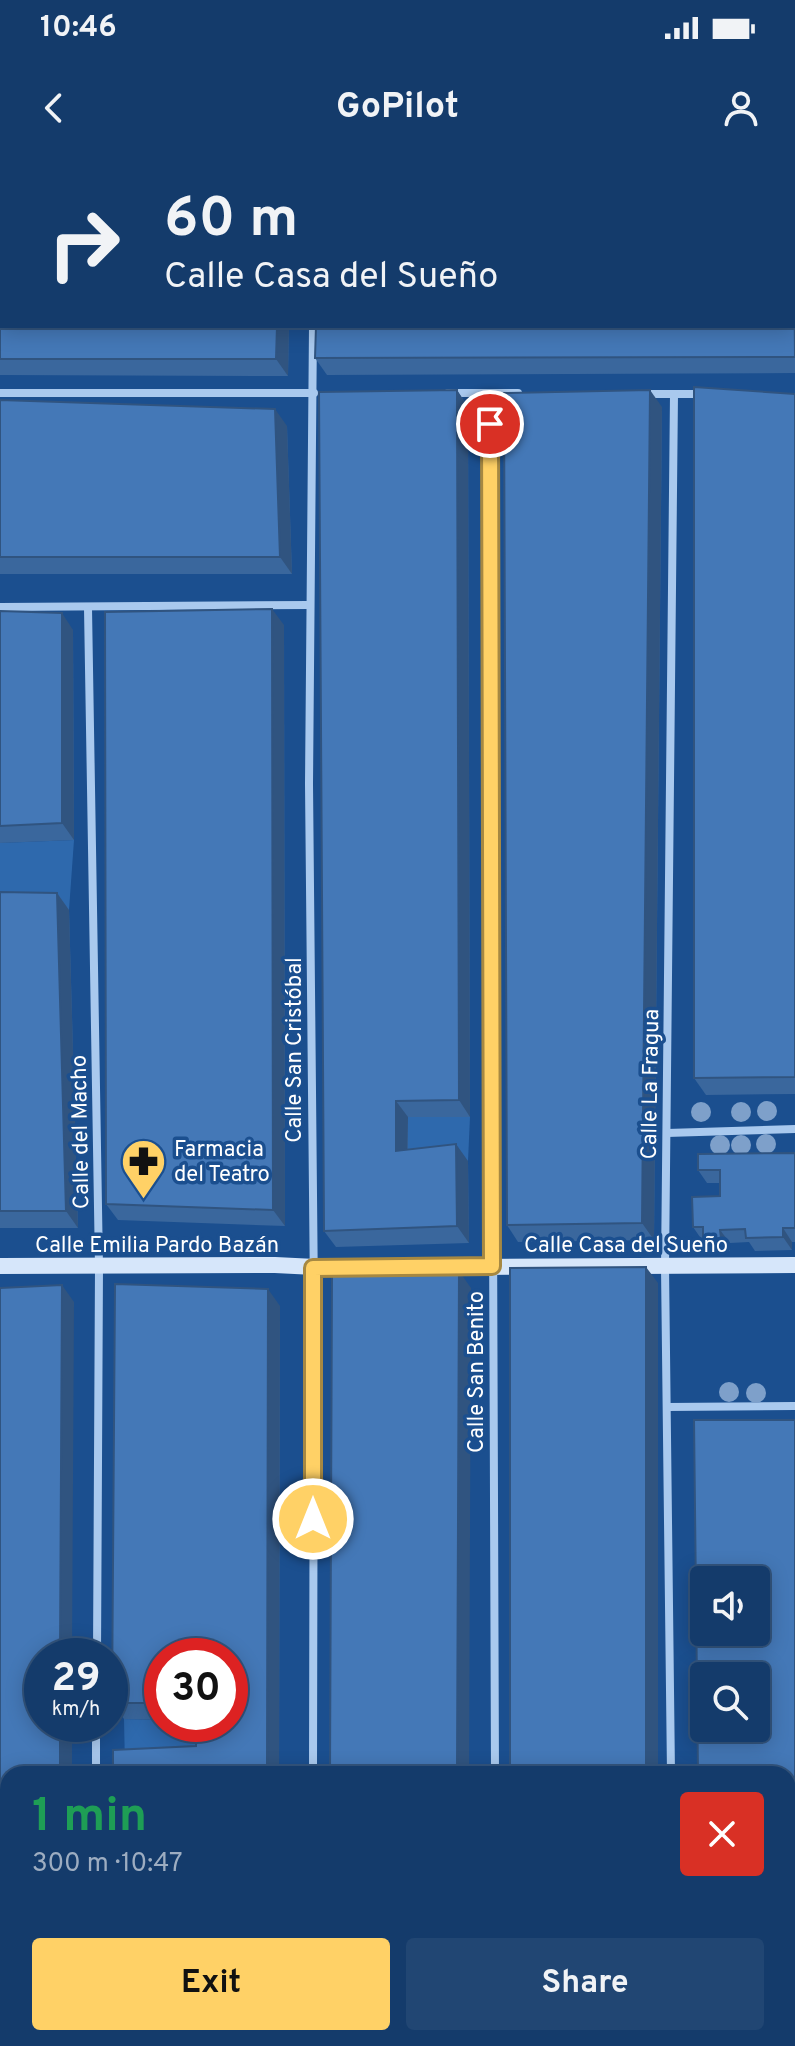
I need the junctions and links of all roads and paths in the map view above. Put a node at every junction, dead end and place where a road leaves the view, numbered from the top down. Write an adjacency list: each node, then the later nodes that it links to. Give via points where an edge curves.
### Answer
1 (313, 328): 3 (street, Calle San Cristóbal)
2 (0, 393): 3 (street)
3 (312, 393): 4 (street); 11 (street, Calle San Cristóbal)
4 (327, 393)
5 (445, 393): 6 (street)
6 (490, 393): 7 (street); 18 (street, Calle San Benito)
7 (520, 393)
8 (628, 394): 9 (street)
9 (674, 394): 10 (street); 15 (street, Calle La Fragua)
10 (719, 394)
11 (310, 605): 13 (street); 21 (street, Calle San Cristóbal)
12 (0, 607): 13 (street)
13 (88, 608): 19 (street, Calle del Macho)
14 (795, 1129): 15 (street)
15 (667, 1133): 20 (street, Calle La Fragua)
16 (795, 1265): 20 (street, Calle Casa del Sueño)
17 (0, 1266): 19 (street, Calle Emilia Pardo Bazán)
18 (492, 1266): 20 (street, Calle Casa del Sueño); 21 (street, Calle Casa del Sueño); 28 (street, Calle San Benito)
19 (99, 1267): 21 (street, Calle Emilia Pardo Bazán); 24 (street, Calle del Macho)
20 (665, 1267): 23 (street, Calle La Fragua)
21 (313, 1268): 27 (street, Calle San Cristóbal)
22 (795, 1406): 23 (street)
23 (667, 1407): 29 (street, Calle La Fragua)
24 (97, 1638)
25 (96, 1742): 26 (street)
26 (96, 1766)
27 (313, 1766)
28 (495, 1766)
29 (671, 1766)

